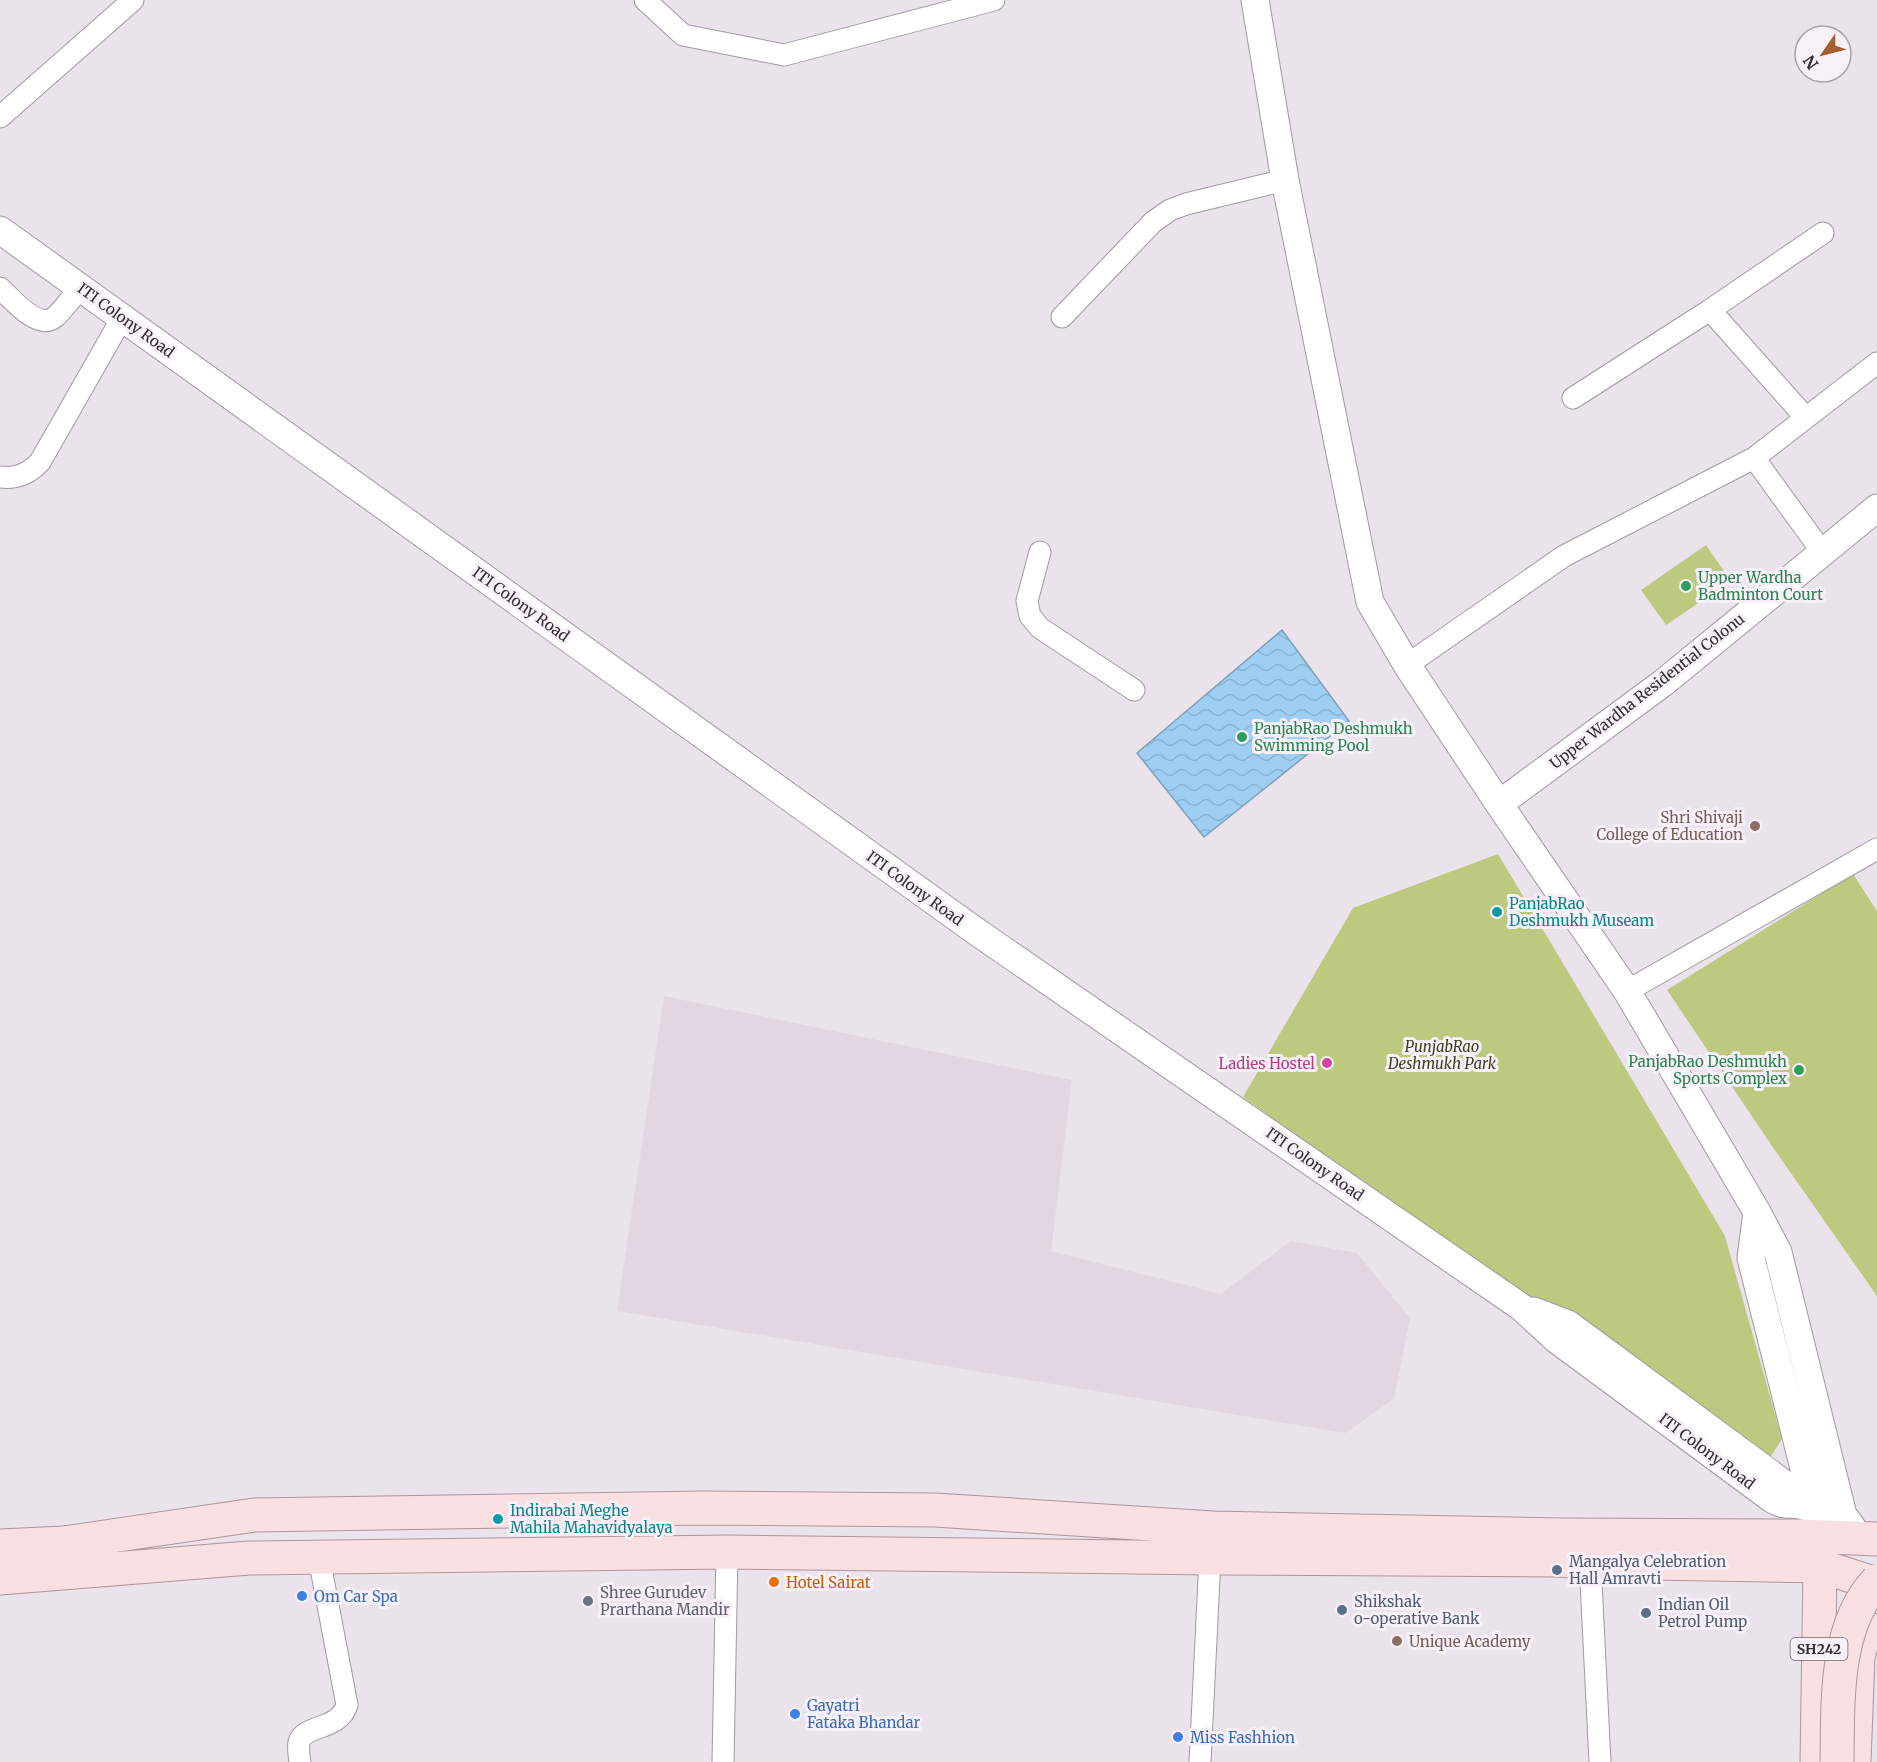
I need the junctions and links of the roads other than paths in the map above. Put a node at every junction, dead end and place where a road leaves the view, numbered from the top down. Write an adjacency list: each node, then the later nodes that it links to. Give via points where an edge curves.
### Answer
1 (133, 0): 5 (street)
2 (645, 0): 3 (street, via 683,35 784,55)
3 (994, 0)
4 (1255, 0): 6 (street)
5 (0, 117)
6 (1285, 180): 12 (street, via 1170,210 1153,222); 22 (street, via 1370,602)
7 (0, 230): 10 (street, ITI Colony Road)
8 (1823, 233): 11 (street)
9 (0, 288): 10 (street, via 27,315 46,320 53,319)
10 (80, 288): 13 (street, ITI Colony Road)
11 (1710, 310): 15 (street); 16 (street)
12 (1062, 317)
13 (123, 318): 18 (street, via 40,462 23,475); 28 (street, ITI Colony Road, via 977,932 1521,1306 1557,1340 1772,1499)
14 (1877, 363): 16 (street)
15 (1572, 398)
16 (1806, 418): 17 (street)
17 (1754, 458): 21 (street); 22 (street, via 1564,556)
18 (0, 477)
19 (1877, 508): 21 (street, Upper Wardha Residential Colonu)
20 (1040, 552): 23 (street, via 1028,602 1030,616 1040,628)
21 (1823, 552): 24 (street, Upper Wardha Residential Colonu, via 1663,683)
22 (1407, 665): 24 (street)
23 (1134, 690)
24 (1499, 804): 26 (street)
25 (1877, 849): 26 (street)
26 (1627, 991): 28 (street, via 1778,1252)
27 (254, 1515): 29 (main road, via 64,1543); 30 (main road, via 703,1508 935,1510); 32 (main road)
28 (1834, 1533): 30 (main road); 35 (main road); 37 (main road); 37 (main road); 44 (main road, SH242)
29 (0, 1546)
30 (1559, 1547): 34 (main road); 35 (main road)
31 (727, 1552): 33 (main road); 34 (main road); 41 (street)
32 (249, 1558): 33 (main road); 36 (main road)
33 (320, 1558): 40 (street, via 347,1705 338,1720 302,1737)
34 (1210, 1558): 42 (street)
35 (1590, 1562): 43 (street)
36 (0, 1578)
37 (1877, 1584): 39 (main road); 45 (main road, bridge, via 1870,1588 1851,1623 1843,1649)
38 (1877, 1630): 39 (main road)
39 (1858, 1657): 46 (main road, SH242)
40 (300, 1762)
41 (723, 1762)
42 (1200, 1762)
43 (1600, 1762)
44 (1817, 1762)
45 (1837, 1762)
46 (1854, 1762)

